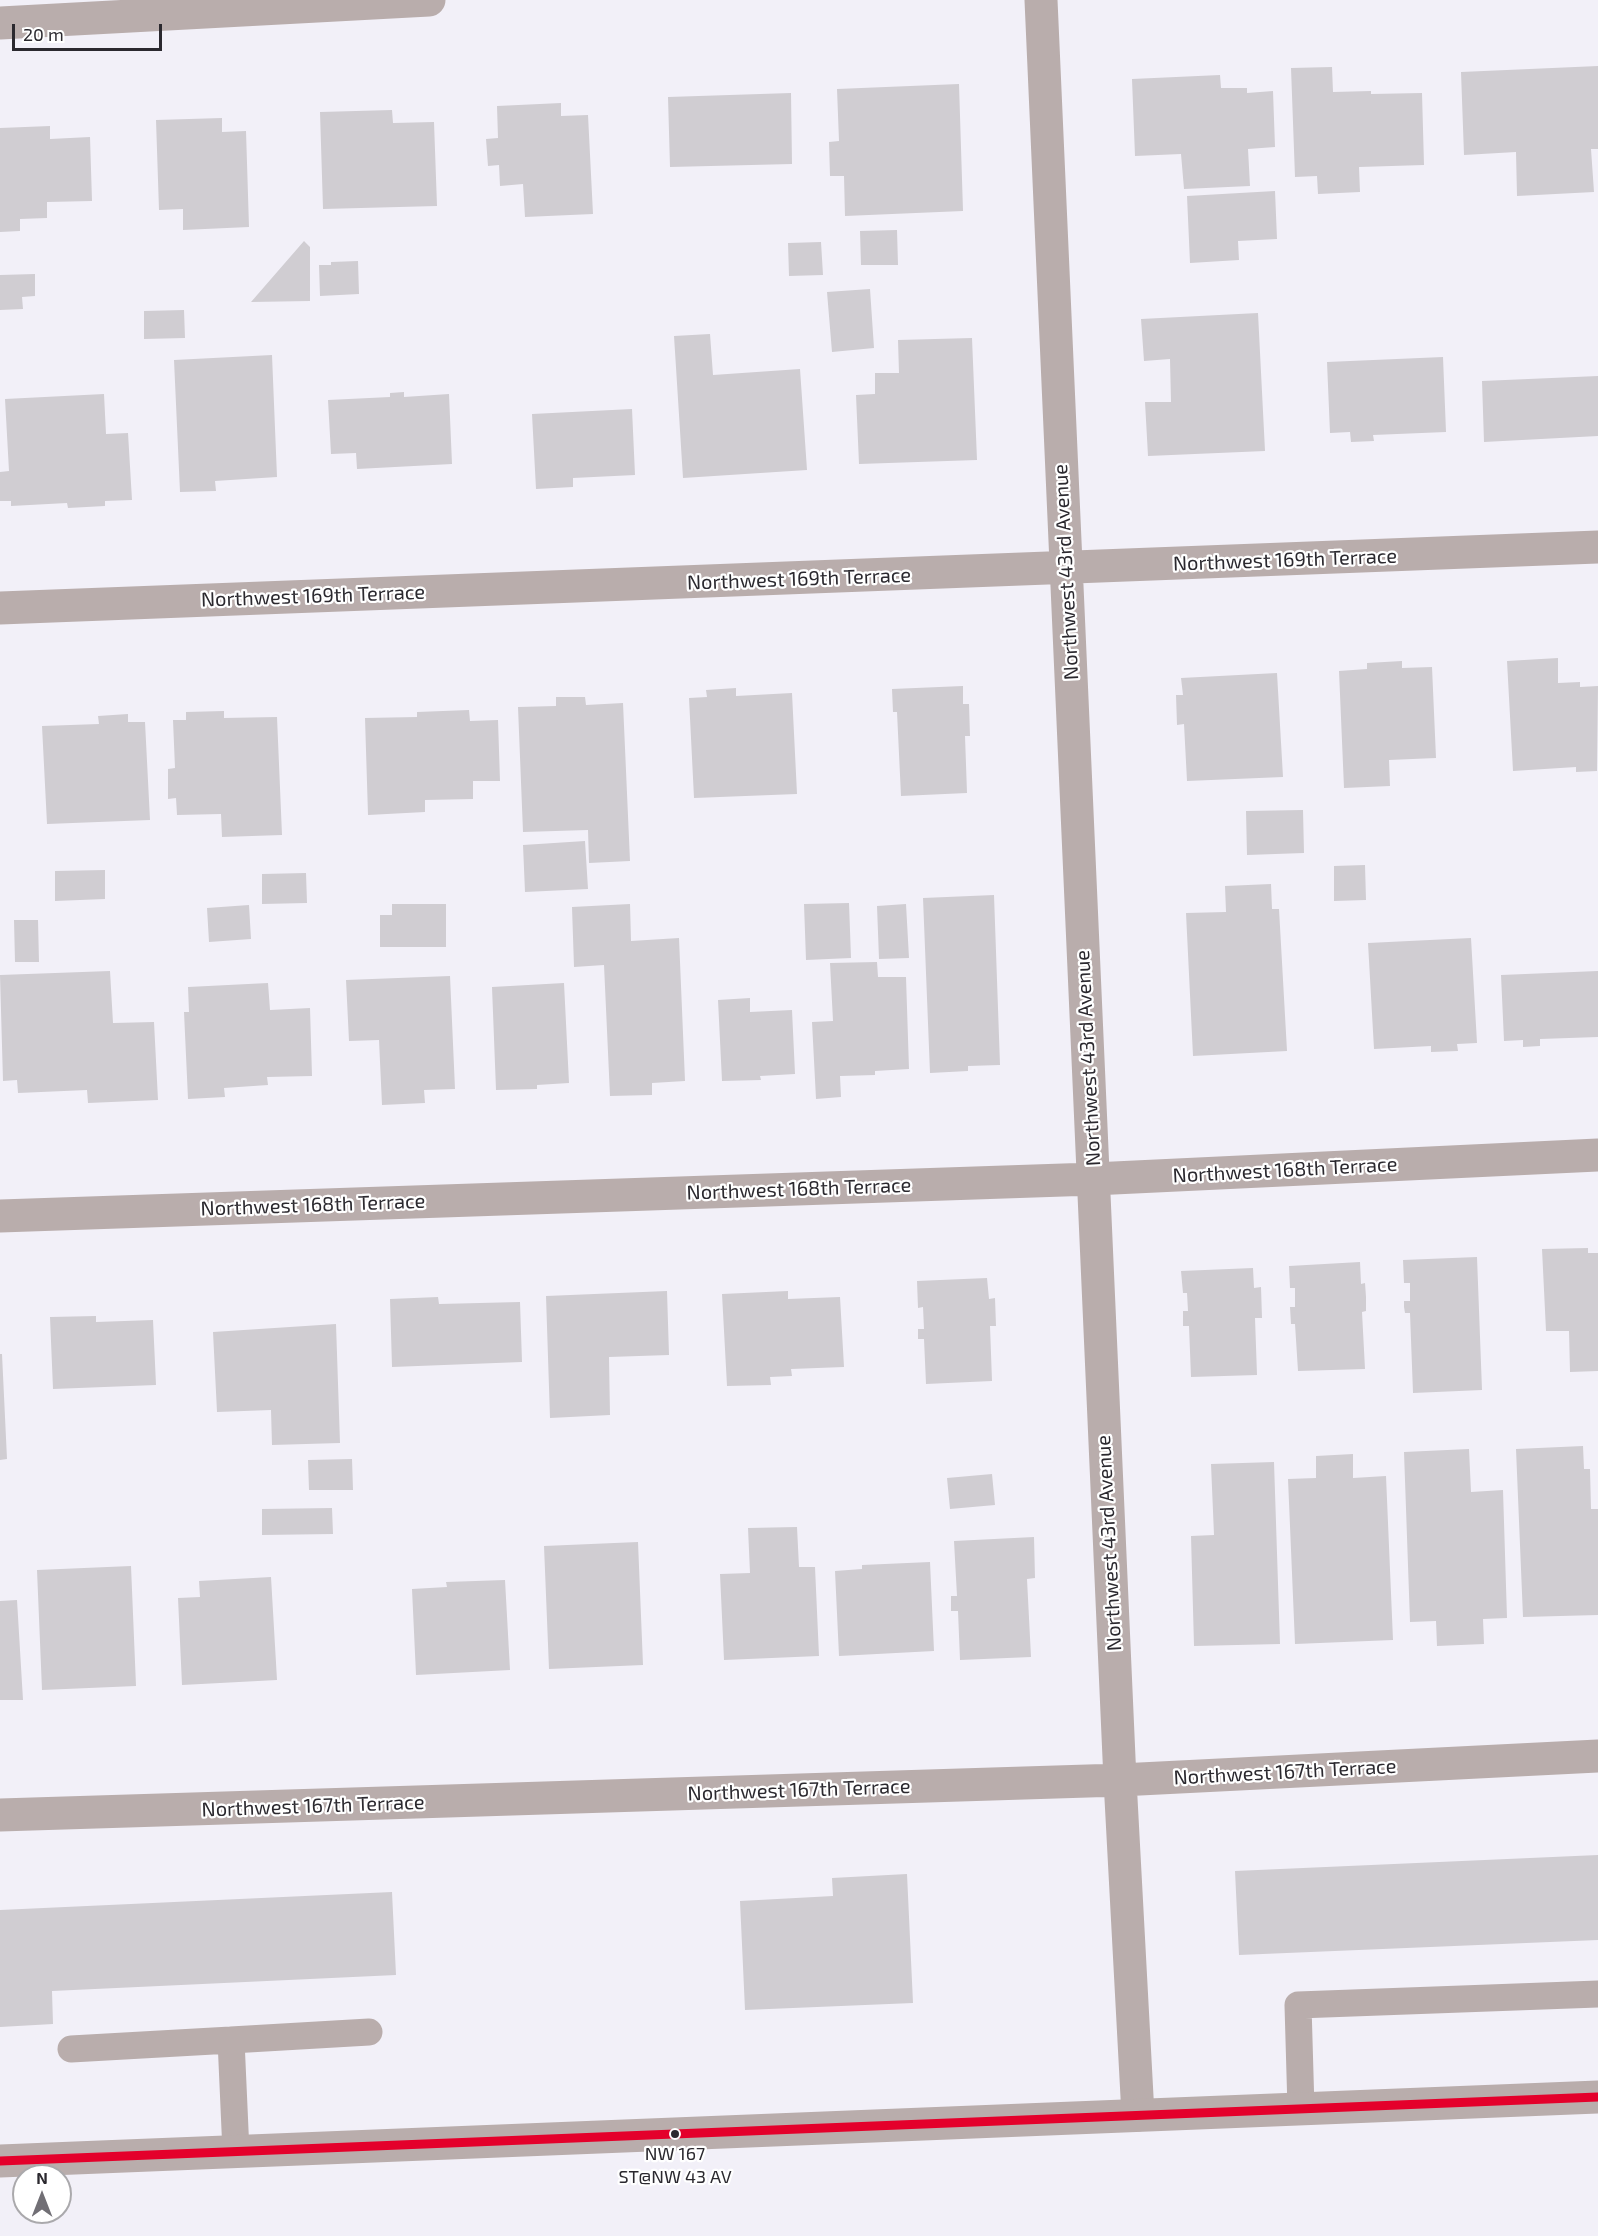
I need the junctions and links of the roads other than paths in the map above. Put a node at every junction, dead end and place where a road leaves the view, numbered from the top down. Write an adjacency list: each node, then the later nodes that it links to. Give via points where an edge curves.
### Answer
1 (429, 0): 3 (street)
2 (1041, 0): 5 (street, Northwest 43rd Avenue)
3 (0, 22)
4 (1598, 547): 5 (street, Northwest 169th Terrace)
5 (1066, 569): 6 (street, Northwest 169th Terrace); 8 (street, Northwest 43rd Avenue)
6 (0, 608)
7 (1598, 1155): 8 (street, Northwest 168th Terrace)
8 (1093, 1179): 9 (street, Northwest 168th Terrace); 11 (street, Northwest 43rd Avenue)
9 (0, 1216)
10 (1598, 1756): 11 (street, Northwest 167th Terrace)
11 (1120, 1780): 12 (street, Northwest 167th Terrace); 19 (street, Northwest 43rd Avenue)
12 (0, 1815)
13 (1598, 1994): 18 (lane, via 1298,2005)
14 (369, 2032): 15 (lane)
15 (231, 2040): 16 (lane); 20 (lane)
16 (71, 2049)
17 (1598, 2097): 18 (street)
18 (1301, 2109): 19 (street)
19 (1138, 2115): 20 (street)
20 (236, 2152): 21 (street)
21 (0, 2161)

